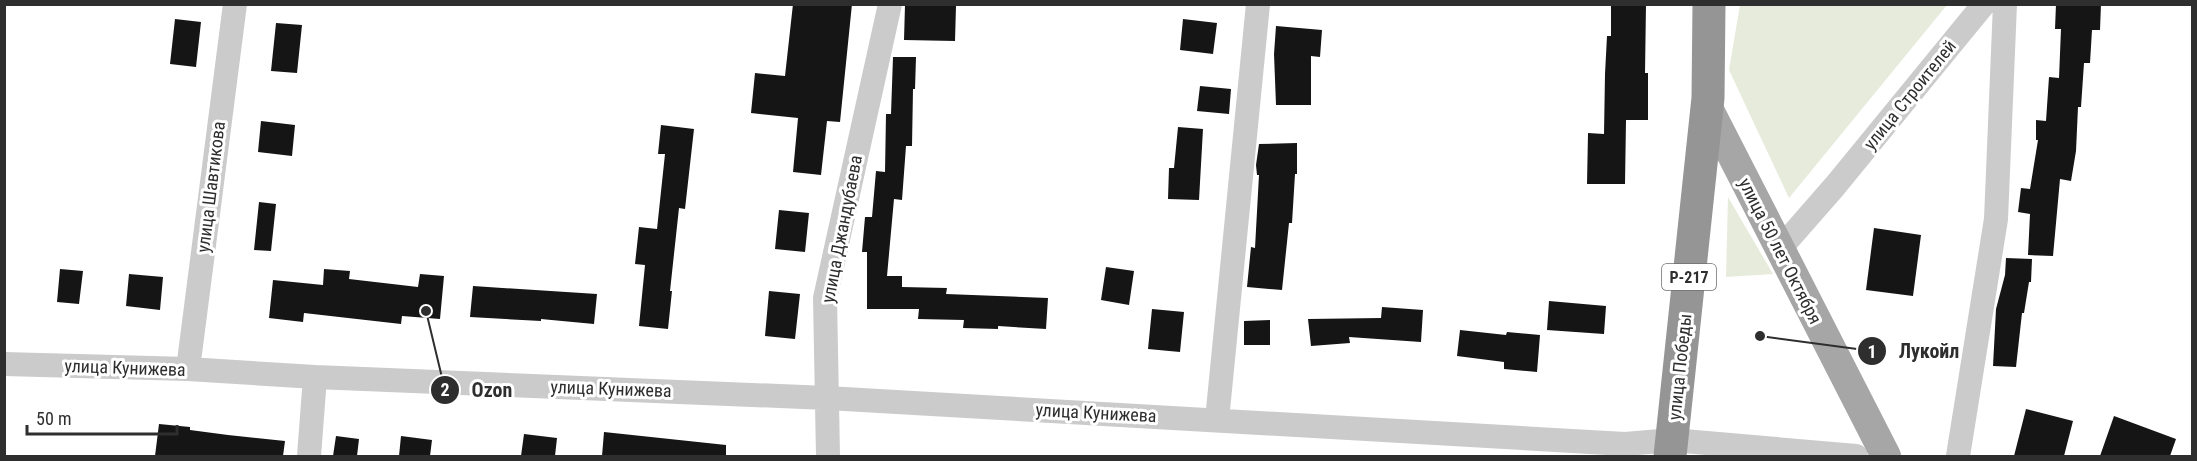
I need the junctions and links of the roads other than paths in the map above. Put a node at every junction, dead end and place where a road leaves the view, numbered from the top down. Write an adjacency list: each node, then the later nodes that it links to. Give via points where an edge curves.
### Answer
1 (235, 4): 11 (street, улица Шавтикова)
2 (890, 4): 13 (street, улица Джандубаева, via 825,298)
3 (1258, 4): 14 (street)
4 (1708, 4): 8 (highway, улица Победы / Р-217)
5 (1727, 4): 8 (highway, улица Победы / Р-217)
6 (1984, 4): 9 (street, улица Строителей)
7 (2005, 4): 20 (street, via 1996,219)
8 (1708, 103): 9 (main road, улица 50 лет Октября); 15 (highway, улица Победы / Р-217)
9 (1779, 250): 19 (main road, улица 50 лет Октября)
10 (4, 364): 11 (street, улица Кунижева)
11 (188, 369): 12 (street, улица Кунижева)
12 (315, 377): 13 (street, улица Кунижева); 16 (street)
13 (827, 398): 14 (street, улица Кунижева); 17 (street, улица Джандубаева)
14 (1217, 420): 15 (street, улица Кунижева)
15 (1671, 448): 18 (street, улица Кунижева)
16 (309, 456)
17 (828, 456)
18 (1856, 456)
19 (1886, 456)
20 (1958, 456)

